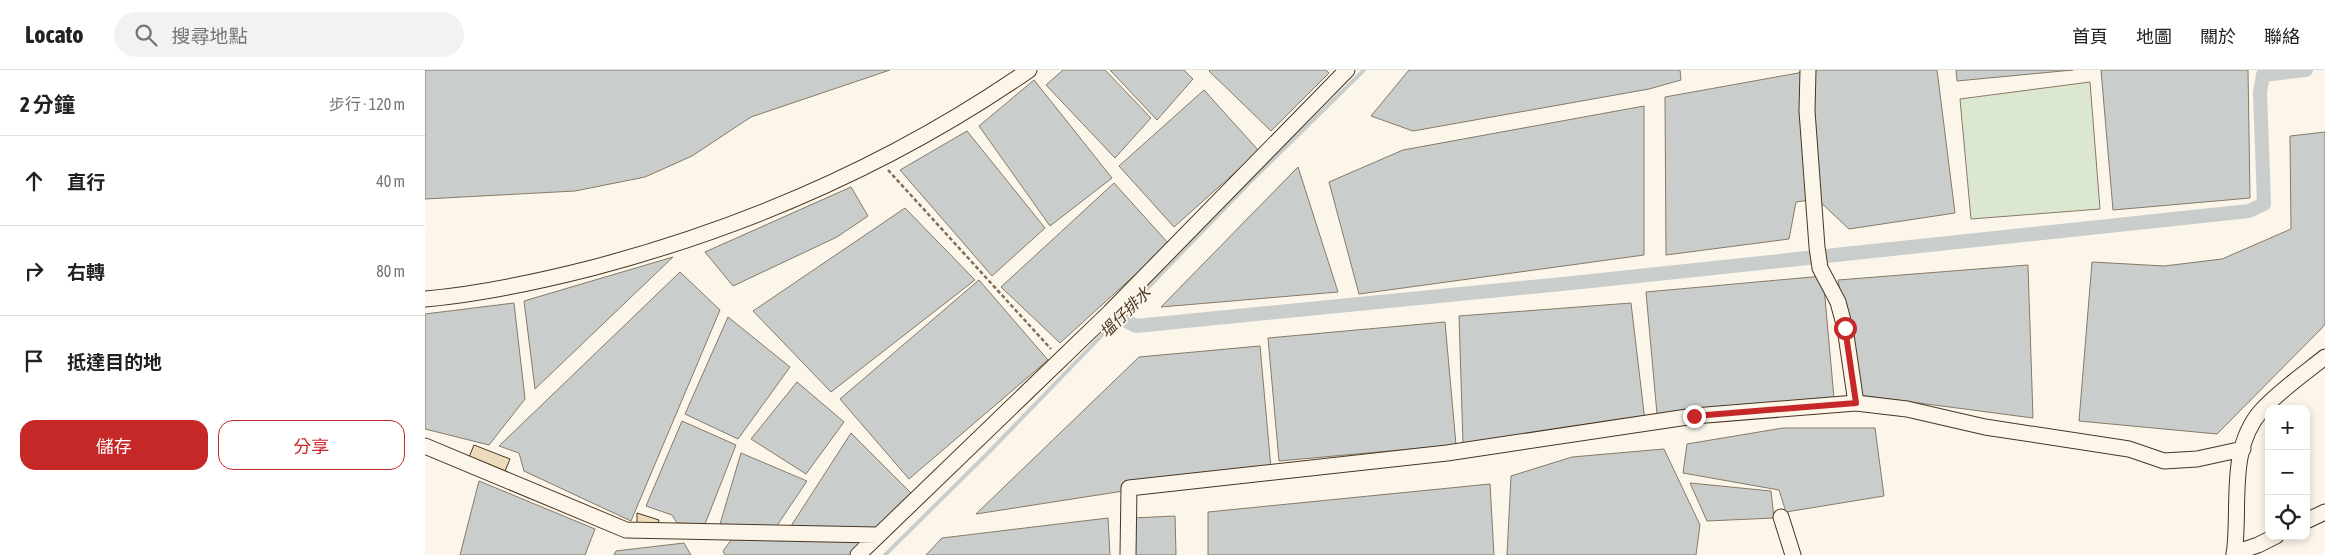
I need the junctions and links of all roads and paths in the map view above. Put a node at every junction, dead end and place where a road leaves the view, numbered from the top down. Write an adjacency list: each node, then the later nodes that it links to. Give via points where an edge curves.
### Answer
1 (1029, 70): 4 (street, via 933,133)
2 (1347, 70): 7 (street)
3 (1808, 70): 8 (street, via 1807,111 1817,248 1820,268 1838,302 1845,328)
4 (879, 160): 5 (street, via 763,214 648,253 529,284); 7 (path)
5 (425, 299)
6 (2325, 357): 10 (street, via 2261,411 2246,433)
7 (1060, 359): 14 (street)
8 (1856, 403): 10 (street, via 1907,409 1985,427 2129,449 2164,461 2197,460); 18 (street, via 1694,416 1447,453 1129,488)
9 (425, 446): 14 (street, via 626,530)
10 (2243, 449): 16 (street, via 2239,465)
11 (2325, 512): 13 (street)
12 (1781, 517): 19 (street)
13 (2310, 519)
14 (878, 535): 17 (street)
15 (2268, 540): 16 (street)
16 (2234, 554)
17 (858, 555)
18 (1128, 555)
19 (1793, 555)

